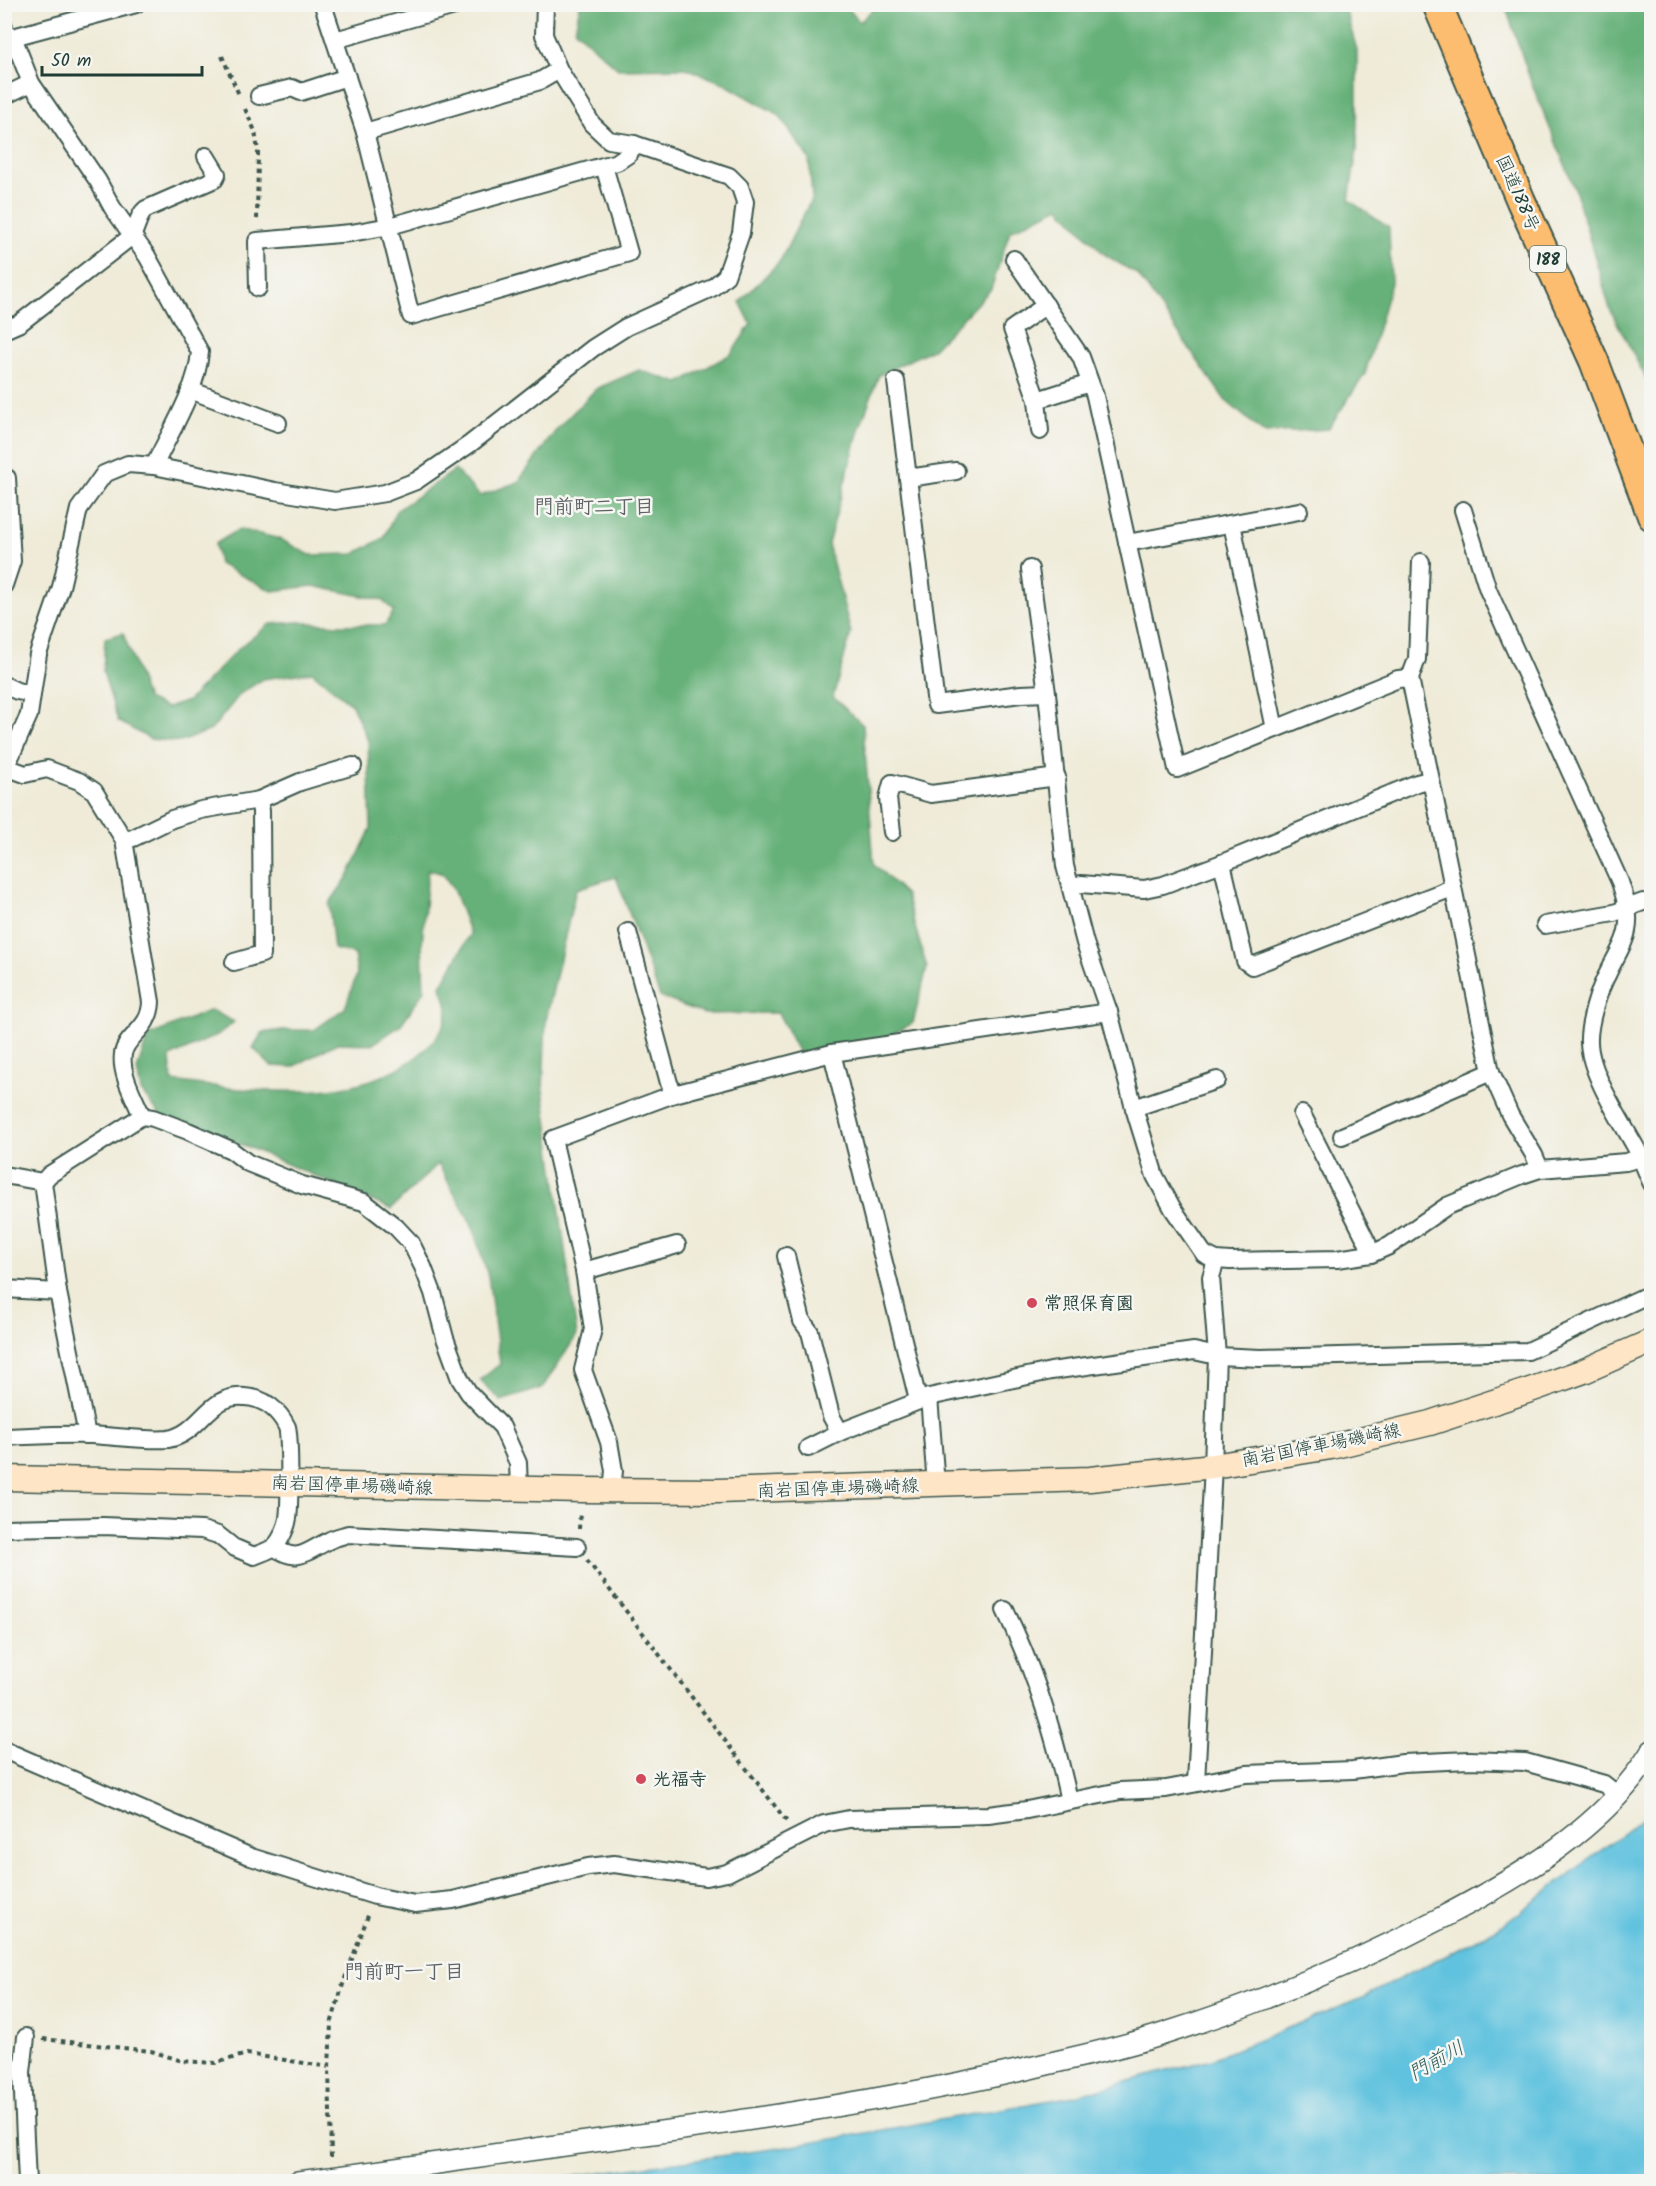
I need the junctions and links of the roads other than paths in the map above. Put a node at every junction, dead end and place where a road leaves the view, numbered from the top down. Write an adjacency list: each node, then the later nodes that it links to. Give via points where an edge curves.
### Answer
1 (136, 4): 7 (street)
2 (462, 4): 8 (street)
3 (545, 4): 9 (street, via 544,35)
4 (1437, 4): 36 (highway, 国道188号 / 188, via 1594,361)
5 (324, 8): 8 (street)
6 (4, 15): 7 (lane)
7 (13, 37): 11 (street)
8 (335, 40): 10 (street)
9 (559, 70): 14 (street, via 540,81); 15 (street, via 592,124 609,140)
10 (347, 77): 13 (street, via 301,92 292,88); 14 (street)
11 (31, 83): 12 (street); 19 (street)
12 (4, 96)
13 (259, 96)
14 (365, 132): 18 (street)
15 (634, 144): 17 (street, via 629,154); 30 (street, via 729,176 740,187 745,202 741,233 726,276 712,288 626,327 470,444 416,481 385,493 335,501)
16 (206, 156): 19 (street, via 217,174 215,179 141,212)
17 (603, 166): 18 (street); 18 (street, via 629,253 411,316)
18 (390, 226): 21 (street, via 257,241)
19 (132, 236): 23 (street, via 20,323); 26 (street, via 200,352)
20 (1014, 259): 22 (street)
21 (258, 288)
22 (1046, 305): 25 (street, via 1081,357); 27 (street, via 1012,329)
23 (4, 330)
24 (896, 381): 33 (street)
25 (1090, 383): 27 (street); 38 (street)
26 (190, 390): 28 (street); 30 (street)
27 (1037, 400): 29 (street)
28 (278, 423)
29 (1040, 431)
30 (154, 466): 45 (street, via 128,464 104,474 80,509 61,587 38,654)
31 (956, 471): 33 (street)
32 (4, 477): 41 (street, via 12,561)
33 (908, 478): 44 (street, via 936,705)
34 (1463, 510): 57 (street, via 1488,590 1620,882)
35 (1299, 511): 37 (street)
36 (1652, 516)
37 (1232, 524): 38 (street); 46 (street)
38 (1127, 543): 46 (street, via 1177,769)
39 (1421, 562): 42 (street, via 1417,659)
40 (1030, 569): 44 (street)
41 (4, 585)
42 (1410, 678): 46 (street, via 1398,679); 50 (street)
43 (4, 685): 45 (street)
44 (1047, 693): 49 (street)
45 (32, 694): 48 (street, via 29,715)
46 (1275, 729)
47 (353, 766): 51 (street)
48 (5, 769): 53 (street, via 25,774 47,769 79,782 94,791)
49 (1057, 777): 52 (street, via 932,794 892,783 888,798); 55 (street, via 1065,866)
50 (1429, 780): 54 (street); 56 (street)
51 (259, 800): 53 (street, via 201,810); 60 (street, via 262,954)
52 (892, 832)
53 (124, 840): 68 (street, via 151,1002 147,1022 123,1053 125,1071)
54 (1222, 863): 55 (street, via 1144,889); 56 (street, via 1245,961 1252,966)
55 (1071, 886): 61 (street, via 1085,943)
56 (1452, 888): 63 (street)
57 (1635, 905): 58 (street); 70 (street, via 1624,941 1606,976 1588,1040 1590,1057)
58 (1545, 925)
59 (628, 932): 65 (street)
60 (234, 962)
61 (1109, 1012): 62 (street); 66 (street)
62 (832, 1053): 65 (street); 85 (street)
63 (1491, 1072): 69 (street); 71 (street)
64 (1217, 1080): 66 (street)
65 (674, 1094): 79 (street, via 553,1138)
66 (1134, 1108): 78 (street, via 1155,1176 1204,1254)
67 (1302, 1114): 76 (street)
68 (142, 1116): 73 (street); 94 (street, via 188,1131 302,1185 364,1202 396,1227 411,1243 434,1293 460,1379 502,1427 519,1463)
69 (1342, 1136)
70 (1640, 1158): 71 (street); 74 (street)
71 (1539, 1169): 76 (street, via 1447,1206)
72 (4, 1175): 73 (street)
73 (43, 1182): 81 (street)
74 (1652, 1184)
75 (677, 1245): 79 (street)
76 (1371, 1254): 78 (street, via 1337,1259)
77 (786, 1256): 86 (street, via 831,1416)
78 (1216, 1260): 84 (street, via 1211,1277)
79 (584, 1271): 95 (street, via 593,1329 583,1370 609,1442 614,1471)
80 (4, 1289): 81 (street)
81 (58, 1292): 87 (street)
82 (1652, 1293): 84 (street, via 1528,1351)
83 (1652, 1341): 90 (main road, 南岩国停車場磯崎線, via 1584,1371 1430,1423 1331,1447)
84 (1217, 1356): 85 (street, via 1194,1351 1051,1371); 90 (street)
85 (923, 1399): 86 (street); 93 (street)
86 (840, 1432): 89 (street)
87 (87, 1435): 88 (street); 92 (street, via 167,1439 194,1427 218,1402 243,1396 277,1410 287,1428)
88 (4, 1437)
89 (808, 1448)
90 (1213, 1466): 93 (main road, 南岩国停車場磯崎線, via 1090,1479); 102 (street)
91 (4, 1478): 92 (main road, 南岩国停車場磯崎線)
92 (288, 1483): 94 (main road, 南岩国停車場磯崎線); 98 (street, via 288,1517)
93 (936, 1485): 95 (main road, 南岩国停車場磯崎線)
94 (519, 1489): 95 (main road, 南岩国停車場磯崎線)
95 (612, 1490)
96 (4, 1528): 98 (street, via 202,1530 254,1556)
97 (577, 1546): 98 (street, via 348,1534 297,1556)
98 (274, 1547)
99 (1005, 1610): 104 (street, via 1023,1646 1050,1725)
100 (4, 1750): 104 (street, via 251,1857 375,1896 415,1904 453,1900 614,1864 706,1876 734,1870 824,1824 849,1819 988,1815)
101 (1652, 1751): 103 (street)
102 (1196, 1782): 103 (street, via 1246,1774 1480,1760 1525,1762 1604,1785); 104 (street)
103 (1618, 1795): 107 (street, via 1590,1824 1479,1898 1311,1981 1157,2036 945,2087 730,2123)
104 (1069, 1801)
105 (26, 2037): 106 (street, via 22,2072)
106 (27, 2181)
107 (298, 2181)

